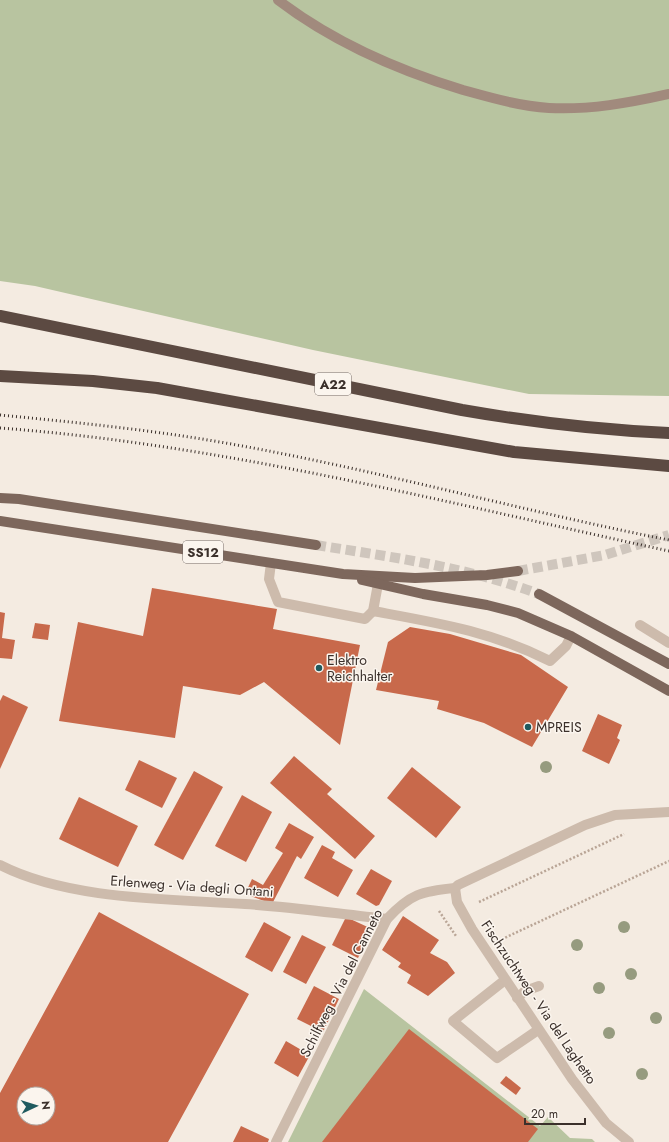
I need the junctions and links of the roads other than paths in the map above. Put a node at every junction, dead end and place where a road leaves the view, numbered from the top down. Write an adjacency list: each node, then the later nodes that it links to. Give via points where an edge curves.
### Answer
1 (278, 0): 2 (street, via 323,31 378,58 429,80 506,103 549,108 592,107 626,104)
2 (669, 94)
3 (0, 316): 5 (highway, A22, via 462,410 598,430)
4 (0, 376): 6 (highway, via 157,388 514,452)
5 (669, 433)
6 (669, 466)
7 (0, 498): 9 (main road)
8 (0, 521): 10 (main road, SS12)
9 (316, 545)
10 (271, 563): 12 (main road, SS12); 15 (street, via 269,579 278,602 366,619)
11 (518, 571): 12 (main road, SS12, via 415,578)
12 (343, 574): 13 (main road)
13 (378, 584): 15 (street); 17 (main road, via 487,605 553,627)
14 (539, 594): 19 (main road)
15 (373, 611): 17 (street, via 481,633 524,648 550,661 566,646)
16 (640, 625): 18 (street)
17 (571, 636): 20 (main road)
18 (669, 643)
19 (669, 664)
20 (669, 692)
21 (669, 812): 23 (street, Schilfweg - Via del Canneto, via 615,815 585,825)
22 (0, 865): 24 (street, Erlenweg - Via degli Ontani, via 17,873 88,892 266,905)
23 (454, 888): 24 (street, Schilfweg - Via del Canneto, via 429,890 417,894 398,907); 25 (street, Fischzuchtweg - Via del Laghetto, via 457,902)
24 (387, 919): 29 (street, Schilfweg - Via del Canneto)
25 (505, 980): 27 (street, Fischzuchtweg - Via del Laghetto); 28 (street, via 454,1021 497,1058)
26 (539, 986): 27 (street, via 525,991)
27 (517, 998): 28 (street, Fischzuchtweg - Via del Laghetto)
28 (538, 1030): 30 (street, Fischzuchtweg - Via del Laghetto, via 606,1123)
29 (276, 1142)
30 (628, 1142)

